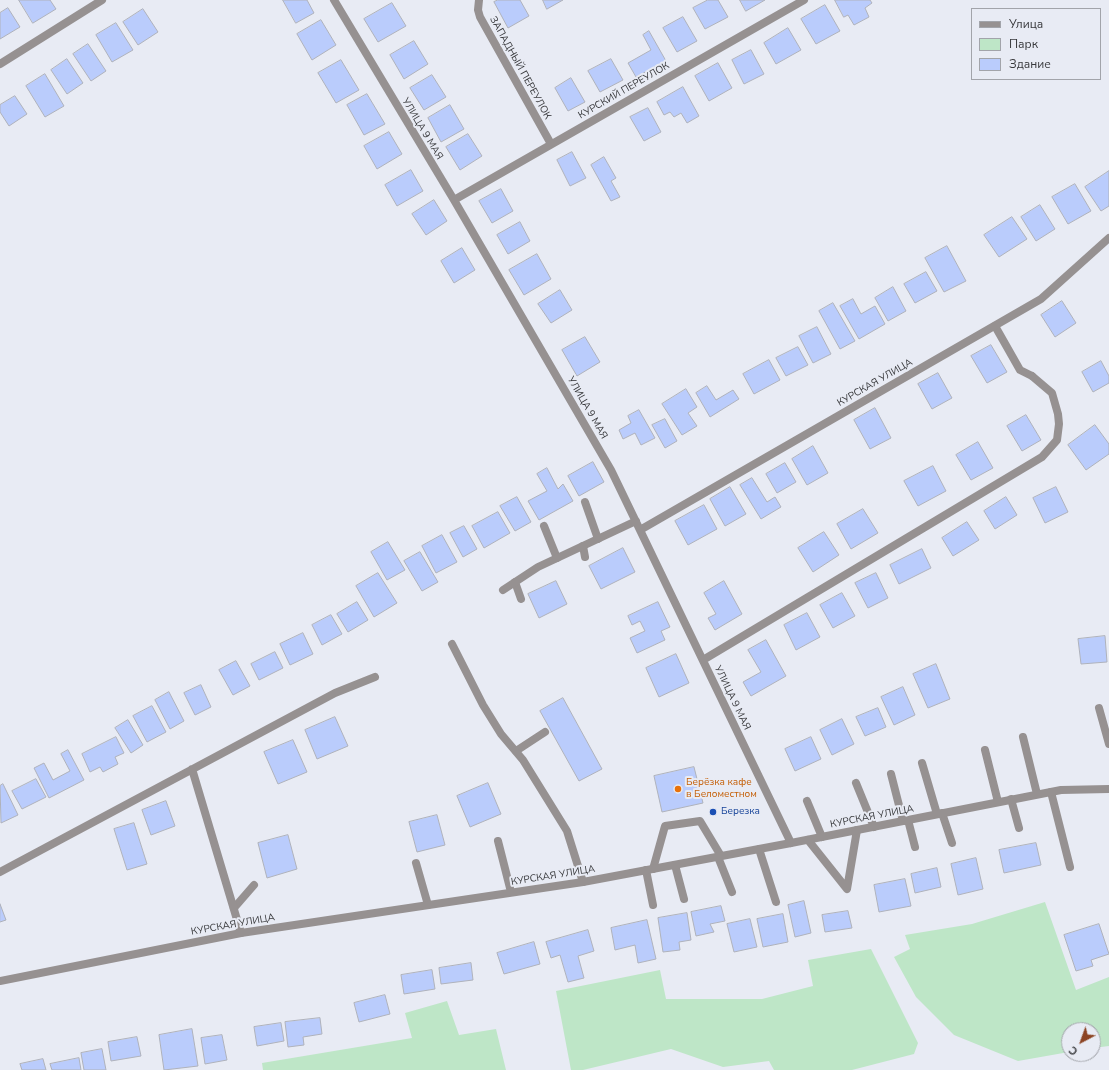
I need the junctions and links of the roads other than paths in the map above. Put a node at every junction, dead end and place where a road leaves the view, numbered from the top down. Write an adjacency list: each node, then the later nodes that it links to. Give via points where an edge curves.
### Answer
1 (102, 0): 5 (street)
2 (334, 0): 7 (street, УЛИЦА 9 МАЯ)
3 (479, 0): 6 (street, ЗАПАДНЫЙ ПЕРЕУЛОК, via 480,17)
4 (804, 0): 6 (street, КУРСКИЙ ПЕРЕУЛОК)
5 (0, 64)
6 (551, 144): 7 (street, КУРСКИЙ ПЕРЕУЛОК)
7 (454, 200): 11 (street, УЛИЦА 9 МАЯ, via 611,470)
8 (1109, 238): 9 (street, КУРСКАЯ УЛИЦА, via 1041,299)
9 (995, 326): 13 (street, КУРСКАЯ УЛИЦА); 22 (street, via 1020,370 1032,376 1052,393 1058,414 1057,440 1042,457)
10 (585, 502): 14 (street)
11 (636, 521): 13 (street, УЛИЦА 9 МАЯ); 14 (street)
12 (544, 526): 17 (street)
13 (640, 530): 22 (street, УЛИЦА 9 МАЯ)
14 (598, 539): 15 (street)
15 (583, 546): 16 (street); 17 (street)
16 (585, 557)
17 (557, 558): 18 (street)
18 (515, 582): 19 (street); 20 (street)
19 (503, 590)
20 (522, 599)
21 (452, 644): 29 (street, via 483,705)
22 (703, 660): 48 (street, УЛИЦА 9 МАЯ)
23 (374, 677): 31 (street, via 335,693)
24 (1099, 708): 27 (street)
25 (545, 732): 29 (street)
26 (1023, 737): 36 (street)
27 (1109, 744)
28 (985, 750): 39 (street)
29 (516, 751): 58 (street, via 567,831)
30 (922, 763): 40 (street)
31 (192, 769): 57 (street); 66 (street)
32 (891, 774): 41 (street)
33 (856, 783): 42 (street)
34 (1109, 789): 35 (street, КУРСКАЯ УЛИЦА)
35 (1051, 792): 36 (street, КУРСКАЯ УЛИЦА); 55 (street)
36 (1037, 794): 37 (street, КУРСКАЯ УЛИЦА)
37 (1011, 799): 39 (street, КУРСКАЯ УЛИЦА); 43 (street)
38 (807, 801): 45 (street)
39 (998, 802): 40 (street, КУРСКАЯ УЛИЦА)
40 (939, 814): 41 (street, КУРСКАЯ УЛИЦА); 49 (street)
41 (906, 820): 42 (street, КУРСКАЯ УЛИЦА); 50 (street)
42 (874, 826): 44 (street, КУРСКАЯ УЛИЦА)
43 (1019, 828)
44 (857, 830): 45 (street, КУРСКАЯ УЛИЦА); 46 (street, via 847,888)
45 (822, 837): 46 (street, КУРСКАЯ УЛИЦА)
46 (808, 840): 48 (street, КУРСКАЯ УЛИЦА)
47 (498, 841): 60 (street)
48 (791, 843): 51 (street, КУРСКАЯ УЛИЦА)
49 (952, 843)
50 (916, 847)
51 (759, 849): 52 (street, КУРСКАЯ УЛИЦА); 63 (street)
52 (720, 856): 54 (street, КУРСКАЯ УЛИЦА); 56 (street, via 700,821 665,826); 61 (street)
53 (416, 863): 64 (street)
54 (675, 865): 56 (street, КУРСКАЯ УЛИЦА); 62 (street)
55 (1070, 867)
56 (649, 869): 58 (street, КУРСКАЯ УЛИЦА); 65 (street)
57 (0, 872)
58 (583, 882): 60 (street, КУРСКАЯ УЛИЦА)
59 (254, 885): 66 (street)
60 (511, 892): 64 (street, КУРСКАЯ УЛИЦА)
61 (732, 892)
62 (684, 899)
63 (776, 902)
64 (428, 905): 67 (street, КУРСКАЯ УЛИЦА)
65 (653, 905)
66 (234, 908): 67 (street)
67 (241, 933): 68 (street, КУРСКАЯ УЛИЦА)
68 (1, 980)

